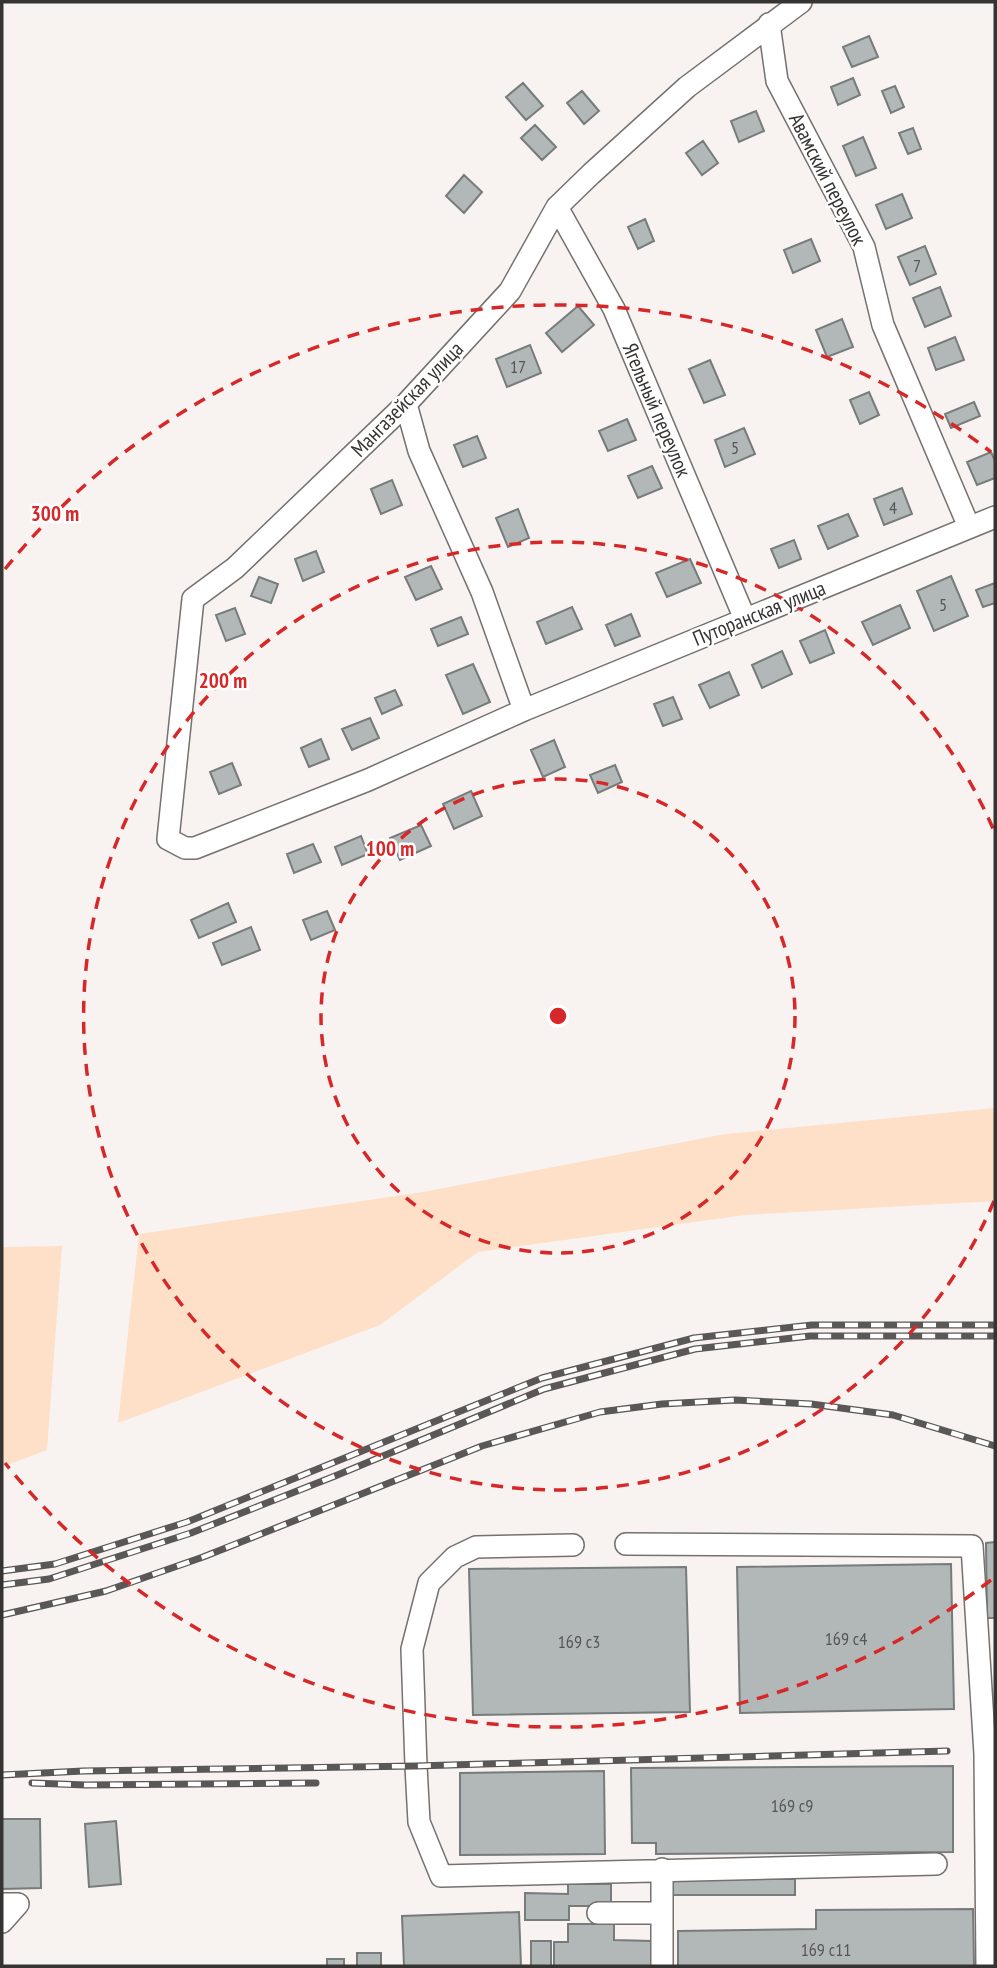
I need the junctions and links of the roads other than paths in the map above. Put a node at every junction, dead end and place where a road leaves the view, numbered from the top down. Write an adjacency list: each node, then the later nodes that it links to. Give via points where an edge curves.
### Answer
1 (800, 2): 2 (street, Мангазейская улица)
2 (769, 24): 3 (street, Мангазейская улица, via 687,87); 6 (street, Авамский переулок, via 777,81 864,247 883,325)
3 (557, 207): 4 (street, Мангазейская улица, via 510,291); 7 (street, Ягельный переулок, via 614,309)
4 (406, 404): 8 (street, via 419,451 482,592); 9 (street, Мангазейская улица, via 235,568 193,599 168,839)
5 (995, 517): 6 (street, Путоранская улица)
6 (969, 527): 7 (street, Путоранская улица)
7 (745, 619): 8 (street, Путоранская улица)
8 (523, 710): 9 (street, Путоранская улица, via 368,780)
9 (195, 849)
10 (626, 1544): 19 (street, via 972,1546 985,1754)
11 (573, 1545): 13 (street, via 475,1547 455,1557 429,1583 412,1649 419,1822 441,1876)
12 (936, 1864): 13 (street)
13 (662, 1869): 16 (street)
14 (2, 1904): 17 (street, via 18,1904)
15 (598, 1913): 16 (street)
16 (662, 1913): 18 (street)
17 (2, 1922)
18 (662, 1966)
19 (987, 1966)

